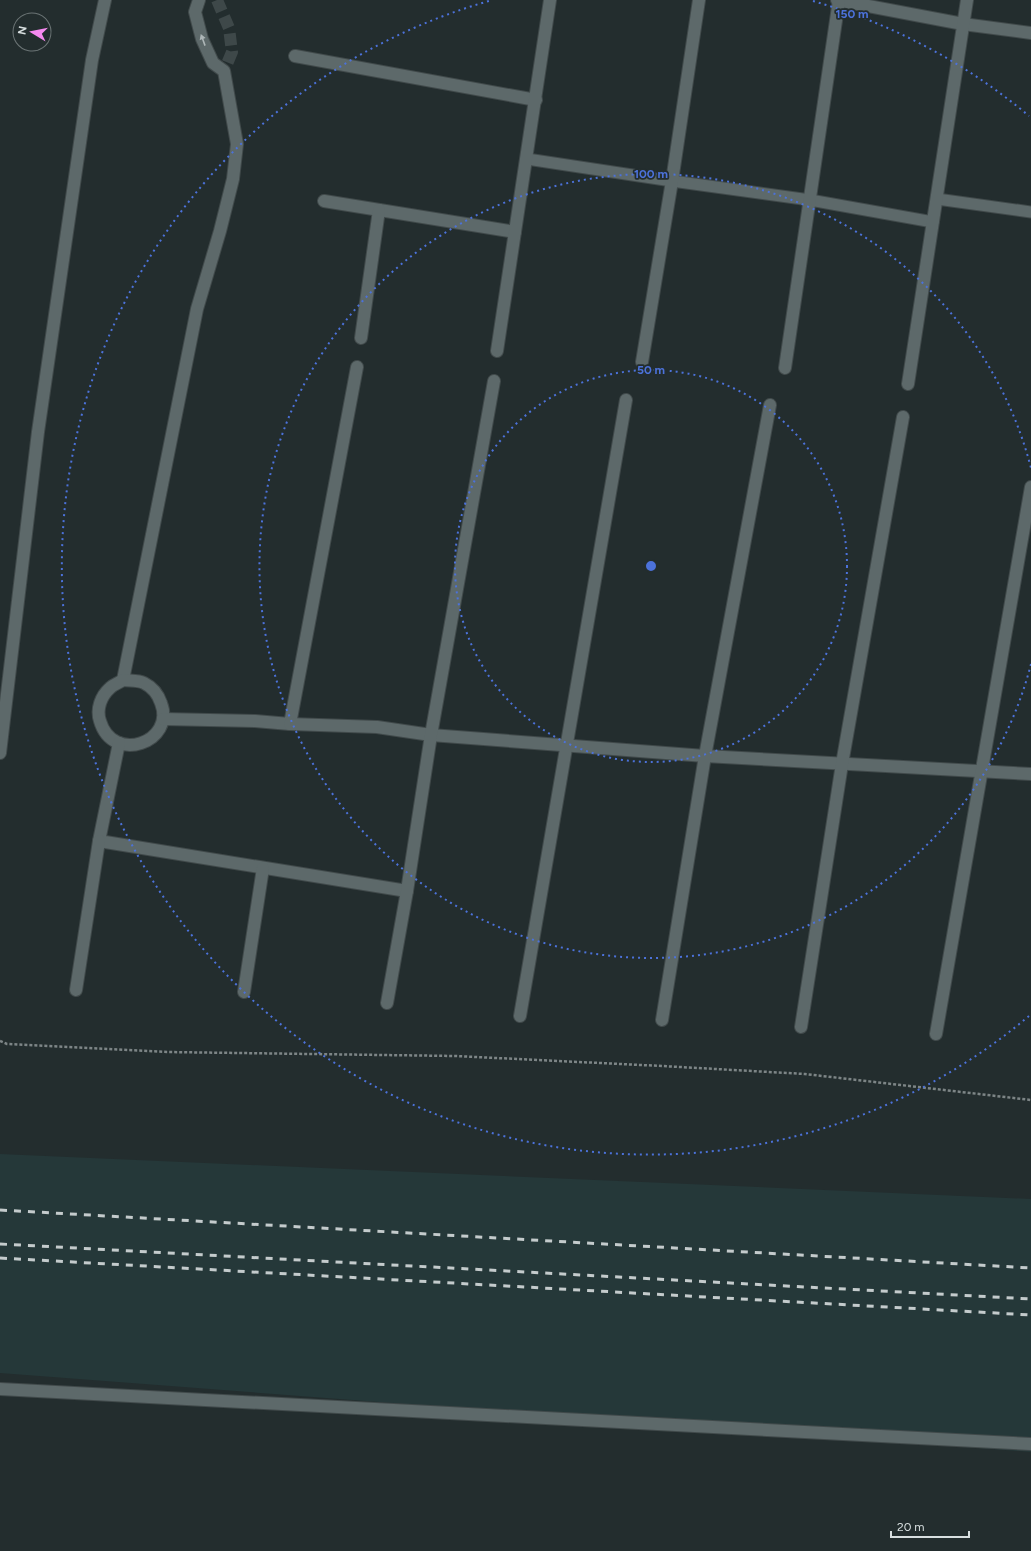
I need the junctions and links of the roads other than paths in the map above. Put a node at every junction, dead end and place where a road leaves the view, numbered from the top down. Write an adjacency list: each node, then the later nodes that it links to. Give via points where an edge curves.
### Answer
1 (105, 0): 37 (street, via 92,60 40,424)
2 (199, 0): 31 (street, one-way to 2, via 196,309 220,231 233,178 237,144 224,71 213,63 202,38 195,12)
3 (550, 0): 10 (street)
4 (699, 0): 12 (street)
5 (838, 0): 7 (street); 14 (street)
6 (967, 0): 7 (street)
7 (962, 24): 8 (street); 13 (street)
8 (1031, 33)
9 (294, 56): 10 (street)
10 (536, 100): 11 (street)
11 (527, 158): 12 (lane); 19 (street)
12 (672, 182): 14 (lane); 22 (street)
13 (937, 199): 17 (lane); 18 (street)
14 (810, 200): 18 (lane); 24 (street)
15 (324, 202): 16 (street)
16 (379, 210): 19 (street); 20 (street)
17 (1031, 212)
18 (933, 222): 26 (street)
19 (515, 232): 21 (street)
20 (361, 338)
21 (497, 351)
22 (642, 362)
23 (357, 367): 33 (street)
24 (785, 368)
25 (494, 381): 34 (street)
26 (908, 384)
27 (626, 400): 36 (street)
28 (770, 405): 38 (street)
29 (902, 416): 39 (street)
30 (1031, 487): 40 (street)
31 (123, 680): 32 (street, via 143,682 153,688 163,708); 35 (street, via 110,687 103,695 99,706 102,728 109,737)
32 (162, 720): 33 (street); 35 (street, via 158,730 141,744 130,746)
33 (290, 724): 34 (street, via 376,727)
34 (431, 735): 36 (street); 44 (street)
35 (119, 743): 42 (street)
36 (567, 746): 38 (street); 48 (street)
37 (0, 752)
38 (705, 756): 39 (street); 49 (street)
39 (842, 764): 40 (street); 50 (street)
40 (983, 770): 41 (street); 51 (street)
41 (1031, 774)
42 (99, 841): 43 (street); 45 (street)
43 (263, 868): 44 (street); 46 (street)
44 (408, 891): 47 (street)
45 (76, 990)
46 (244, 992)
47 (387, 1003)
48 (520, 1016)
49 (662, 1020)
50 (801, 1027)
51 (936, 1034)
52 (0, 1389): 53 (street)
53 (1031, 1444)

